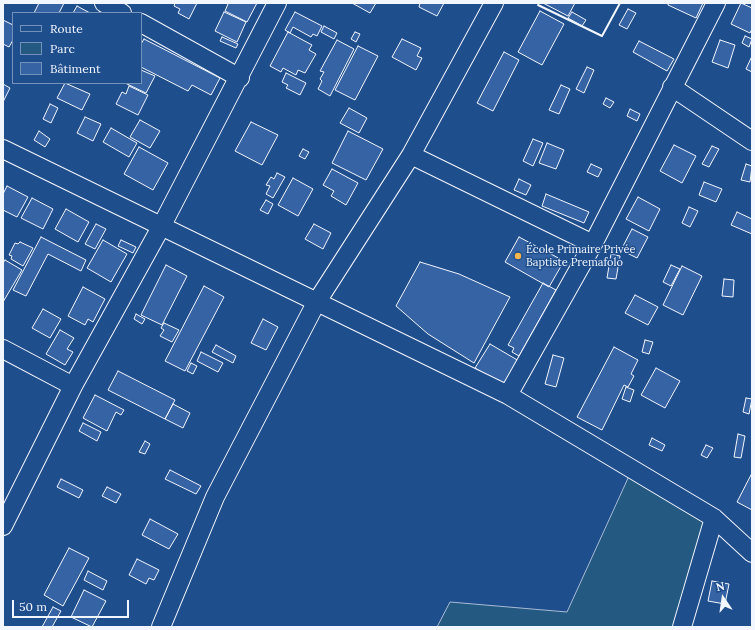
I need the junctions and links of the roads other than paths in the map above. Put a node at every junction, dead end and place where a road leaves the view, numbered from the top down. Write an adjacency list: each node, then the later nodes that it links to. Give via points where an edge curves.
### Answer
1 (104, 3): 5 (street)
2 (277, 3): 7 (street)
3 (494, 3): 11 (street)
4 (716, 3): 8 (street)
5 (120, 12)
6 (142, 24): 7 (street)
7 (240, 78): 12 (street)
8 (672, 88): 9 (street); 13 (street)
9 (752, 141)
10 (3, 149): 12 (street)
11 (410, 155): 13 (street); 14 (street)
12 (161, 227): 14 (street); 16 (street)
13 (593, 244): 17 (street)
14 (316, 303): 17 (street); 21 (street, via 215,497)
15 (3, 349): 16 (street)
16 (73, 386): 19 (street)
17 (508, 395): 18 (street)
18 (714, 518): 20 (street); 22 (street)
19 (3, 526)
20 (752, 553)
21 (161, 627)
22 (682, 627)

